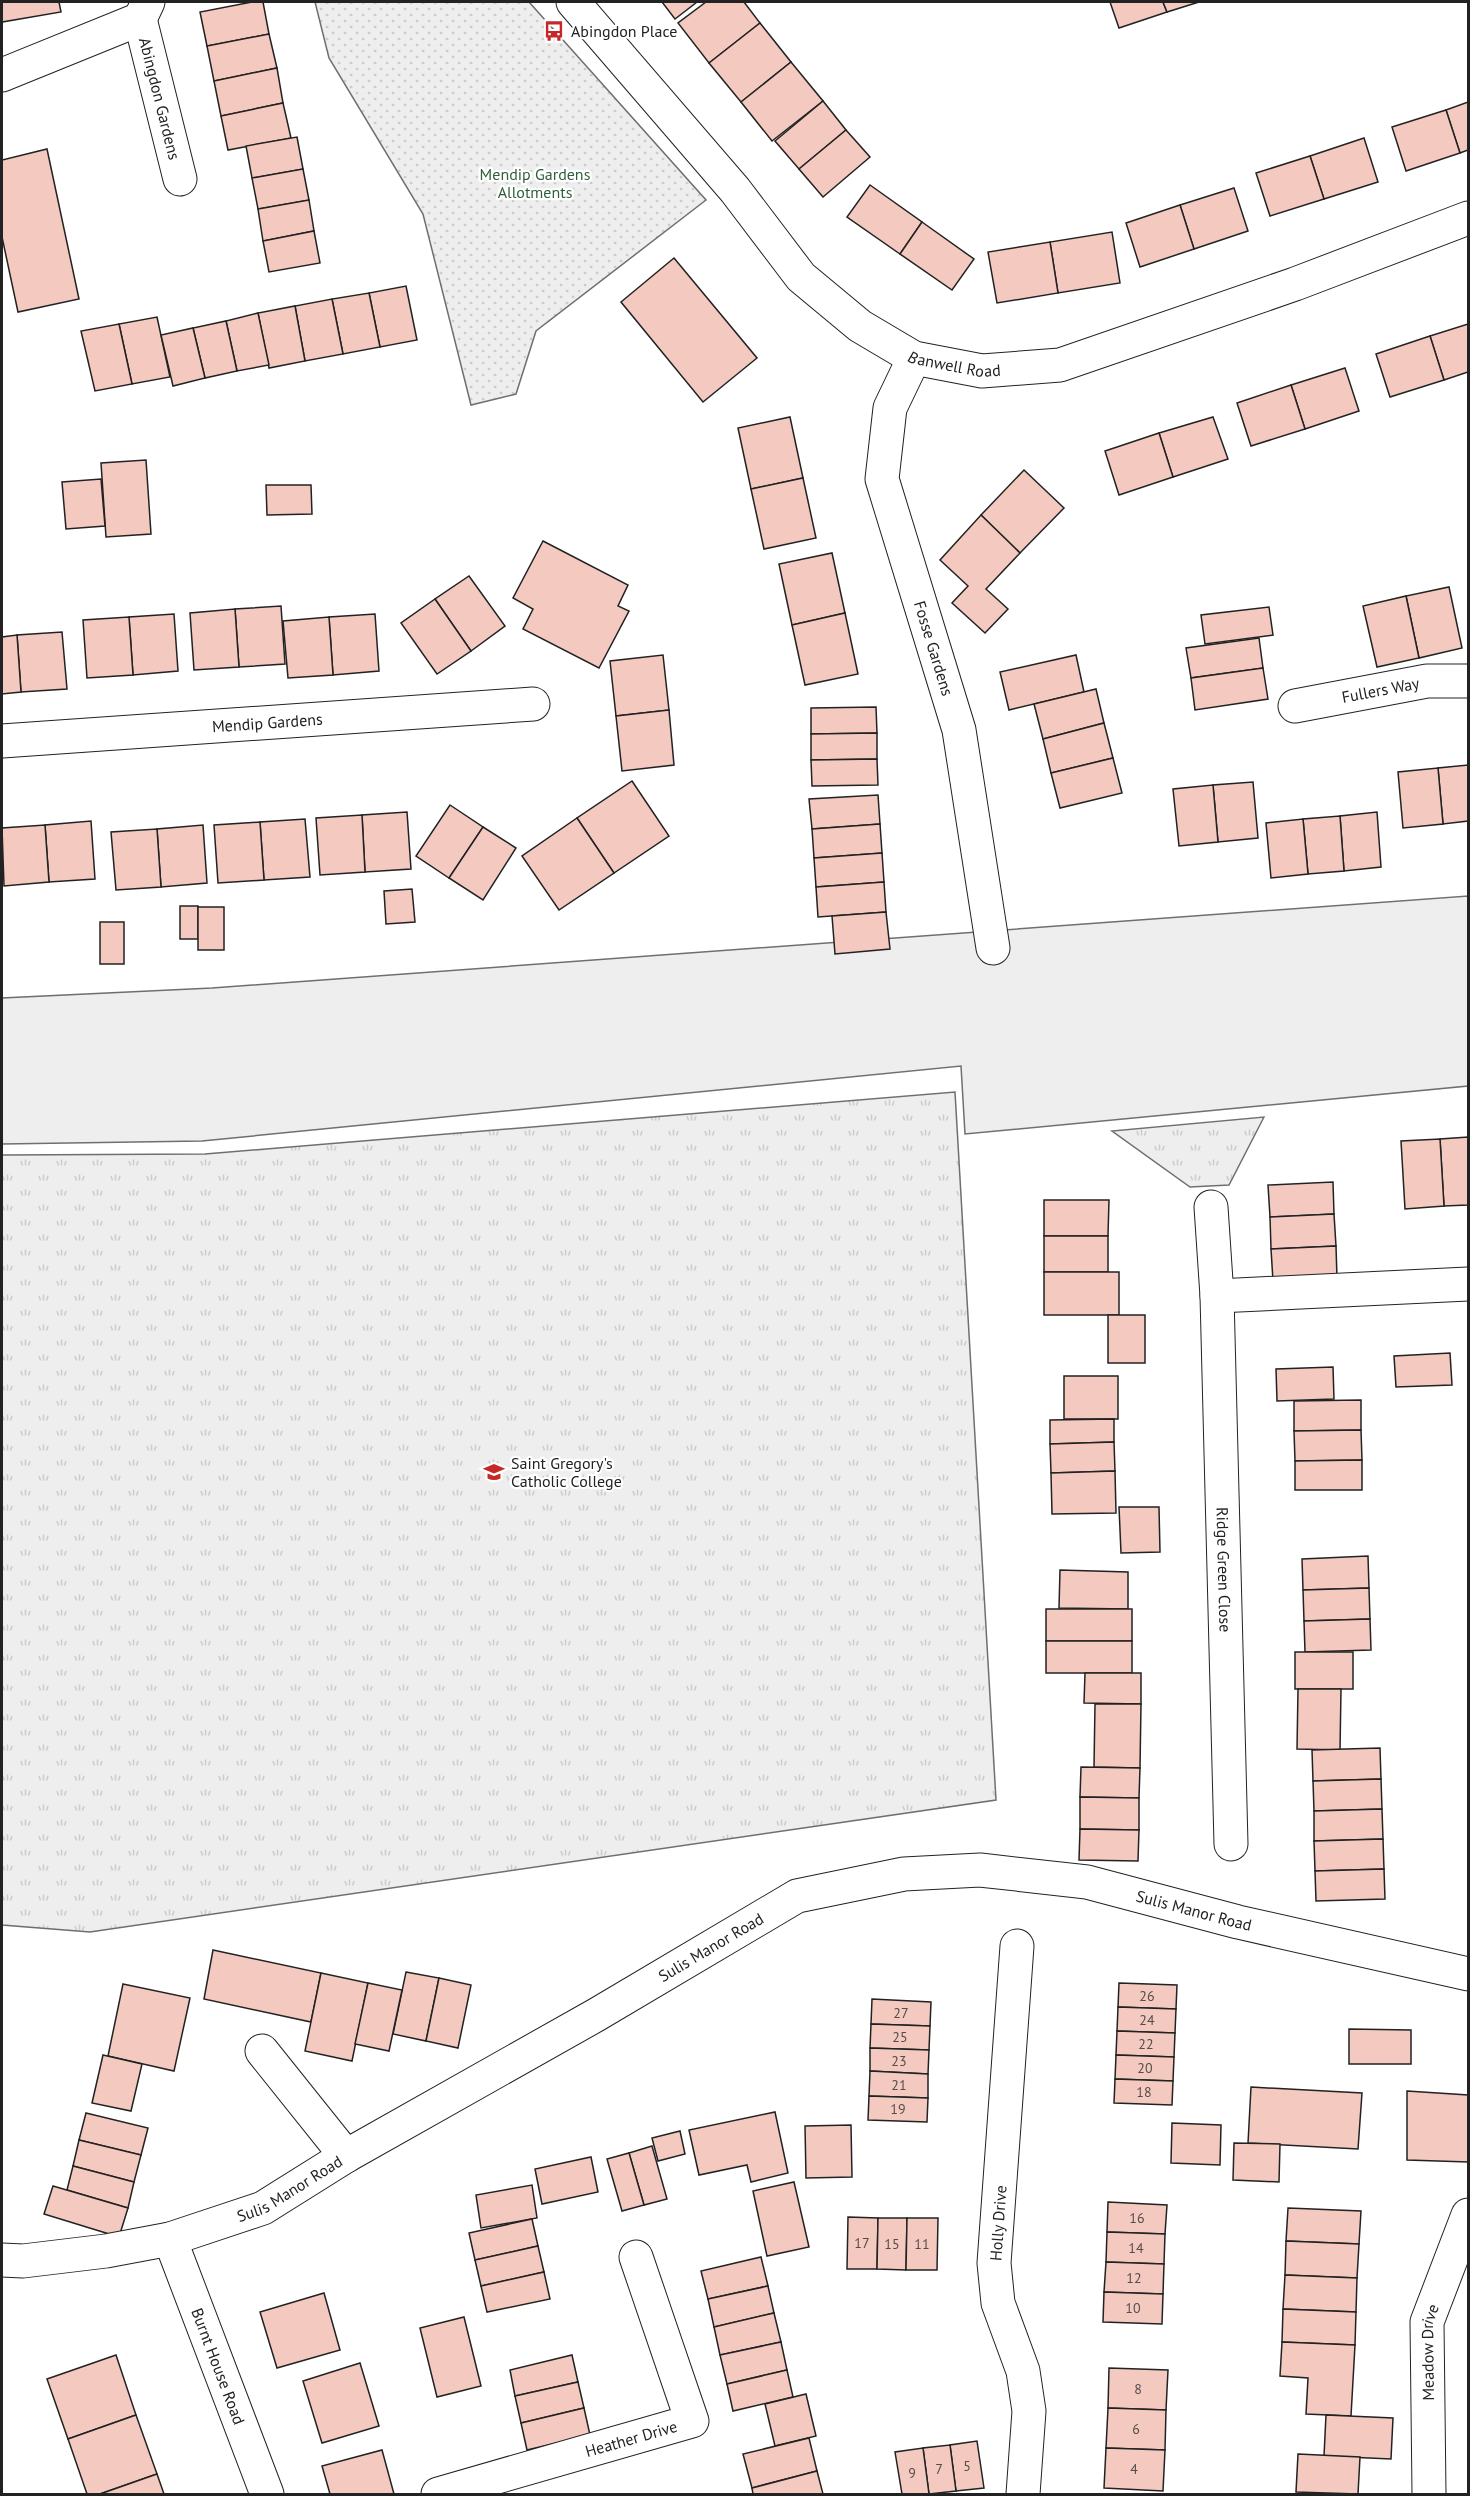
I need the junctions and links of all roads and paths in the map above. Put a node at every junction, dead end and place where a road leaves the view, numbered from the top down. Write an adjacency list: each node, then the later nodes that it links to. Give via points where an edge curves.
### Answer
1 (573, 2): 6 (street, Banwell Road, via 735,190 801,277 860,326)
2 (144, 10): 3 (street, Abingdon Gardens); 4 (street, Abingdon Gardens)
3 (2, 75)
4 (180, 179)
5 (1468, 218): 6 (street, Banwell Road, via 1295,284 1060,365 982,371)
6 (914, 358): 11 (street, Fosse Gardens, via 890,408 882,478 959,730)
7 (1468, 681): 9 (street, Fullers Way, via 1427,681)
8 (533, 704): 10 (street, Mendip Gardens)
9 (1295, 706)
10 (2, 741)
11 (993, 948)
12 (1211, 1207): 14 (street, Ridge Green Close)
13 (1468, 1284): 14 (street)
14 (1217, 1296): 15 (street, Ridge Green Close)
15 (1231, 1844)
16 (1017, 1946): 26 (street, Holly Drive, via 994,2263 998,2303 1023,2372 1029,2411)
17 (1468, 1974): 19 (street, Sulis Manor Road, via 1238,1922 1087,1882 980,1870 904,1874 797,1896)
18 (262, 2052): 19 (street)
19 (346, 2156): 21 (street, Sulis Manor Road, via 263,2208)
20 (1468, 2215): 27 (street, Meadow Drive, via 1427,2322)
21 (170, 2239): 23 (street, Sulis Manor Road, via 94,2253); 24 (street, Burnt House Road)
22 (636, 2257): 25 (street, Heather Drive, via 692,2421)
23 (2, 2260)
24 (267, 2494)
25 (438, 2494)
26 (1023, 2494)
27 (1429, 2494)

